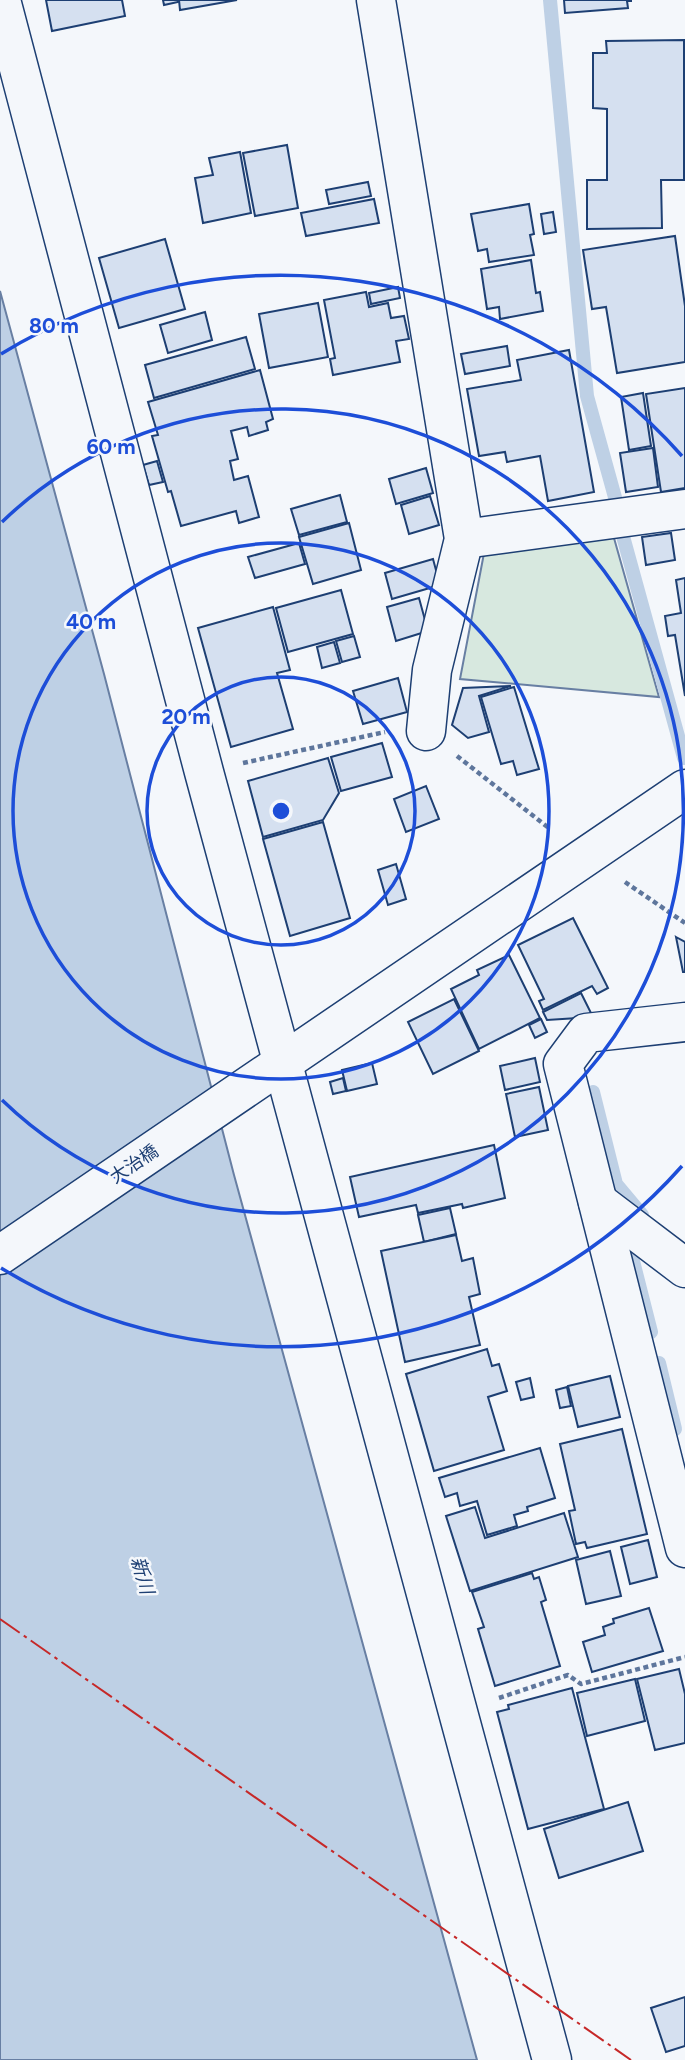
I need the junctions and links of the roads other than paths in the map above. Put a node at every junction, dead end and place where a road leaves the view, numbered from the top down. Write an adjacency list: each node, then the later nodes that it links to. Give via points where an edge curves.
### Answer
1 (1, 0): 8 (street, via 204,772)
2 (376, 0): 4 (street)
3 (685, 509): 4 (street)
4 (464, 539): 5 (street, via 432,670)
5 (425, 731)
6 (685, 789): 8 (street, 大治橋)
7 (685, 1022): 9 (street, via 586,1033 563,1064)
8 (276, 1069): 10 (street, 大治橋); 13 (street)
9 (598, 1202): 11 (street); 12 (street)
10 (0, 1255)
11 (685, 1268)
12 (685, 1548)
13 (552, 2060)

